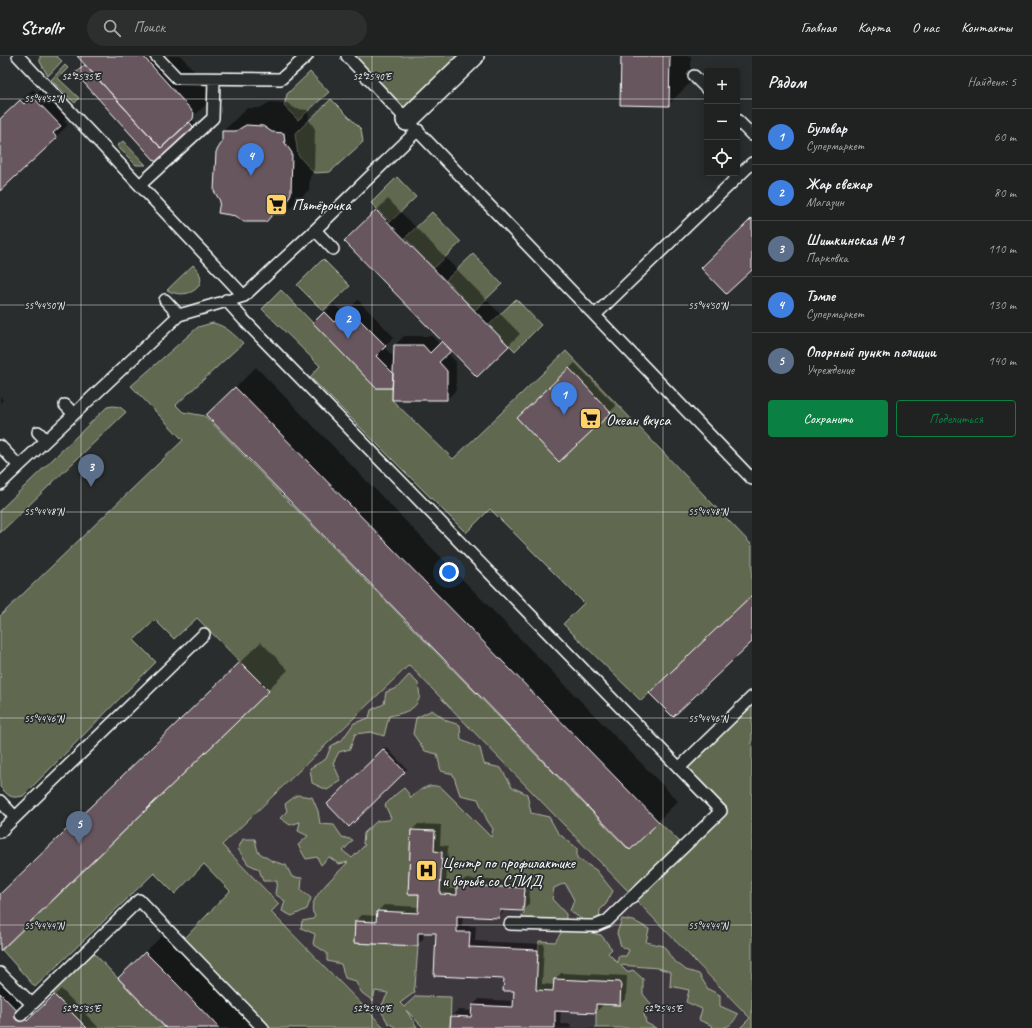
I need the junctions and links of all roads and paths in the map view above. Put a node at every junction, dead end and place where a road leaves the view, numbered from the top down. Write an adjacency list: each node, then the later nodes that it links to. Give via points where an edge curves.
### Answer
1 (18, 56): 13 (lane)
2 (156, 56): 7 (lane, via 177,78)
3 (307, 56): 7 (lane, via 281,79)
4 (346, 56): 10 (lane)
5 (473, 56): 10 (street)
6 (694, 76): 8 (lane)
7 (214, 79): 13 (lane, via 213,118)
8 (704, 86)
9 (740, 123): 11 (lane)
10 (412, 125): 14 (lane); 20 (lane)
11 (752, 135)
12 (752, 163): 20 (lane)
13 (140, 186): 16 (lane)
14 (315, 230): 15 (lane); 16 (lane)
15 (333, 249)
16 (244, 296): 18 (lane)
17 (165, 300): 19 (lane)
18 (226, 300): 19 (lane); 31 (lane)
19 (179, 315): 22 (lane)
20 (595, 315): 27 (lane)
21 (65, 405): 22 (lane)
22 (74, 414): 24 (lane)
23 (38, 432): 24 (lane)
24 (46, 440): 26 (lane)
25 (0, 446): 26 (lane)
26 (19, 466): 28 (lane)
27 (752, 479)
28 (0, 484)
29 (204, 634): 33 (lane)
30 (752, 697): 31 (lane)
31 (679, 768): 35 (lane, via 721,811 611,918 603,923 587,926)
32 (0, 801): 33 (lane)
33 (15, 817): 34 (lane)
34 (0, 832)
35 (510, 924)
36 (0, 973): 37 (lane)
37 (32, 1004): 38 (lane); 39 (lane, via 139,900)
38 (21, 1015)
39 (263, 1028)

